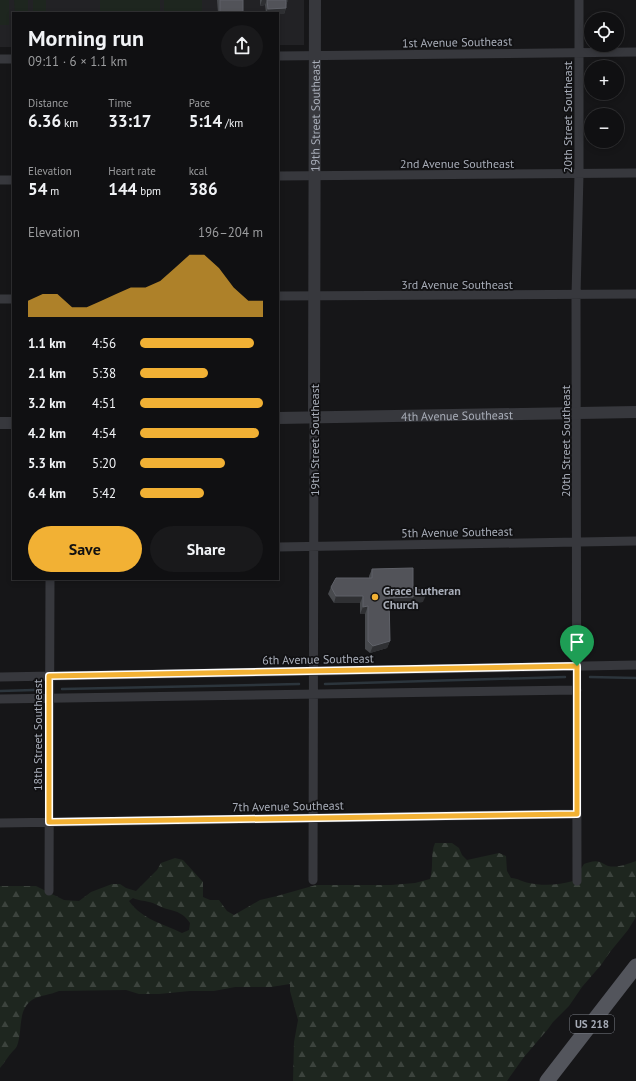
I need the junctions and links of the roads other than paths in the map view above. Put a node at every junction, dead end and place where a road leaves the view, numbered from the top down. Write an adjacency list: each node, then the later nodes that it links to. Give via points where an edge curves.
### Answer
1 (315, 0): 6 (street, 19th Street Southeast)
2 (579, 0): 4 (street, 20th Street Southeast)
3 (636, 52): 4 (street, 1st Avenue Southeast)
4 (578, 53): 6 (street, 1st Avenue Southeast); 10 (street, 20th Street Southeast)
5 (279, 56): 6 (street, 1st Avenue Southeast)
6 (315, 56): 12 (street, 19th Street Southeast)
7 (0, 59): 8 (street)
8 (12, 59)
9 (636, 173): 10 (street, 2nd Avenue Southeast)
10 (579, 174): 12 (street, 2nd Avenue Southeast); 18 (street, 20th Street Southeast)
11 (279, 176): 12 (street, 2nd Avenue Southeast)
12 (314, 176): 17 (street, 19th Street Southeast)
13 (0, 180): 14 (street)
14 (12, 180)
15 (636, 294): 18 (street, 3rd Avenue Southeast)
16 (279, 296): 17 (street, 3rd Avenue Southeast)
17 (314, 296): 18 (street, 3rd Avenue Southeast); 23 (street, 19th Street Southeast)
18 (576, 296): 21 (street, 20th Street Southeast)
19 (0, 299): 20 (street)
20 (12, 299)
21 (577, 412): 22 (street, 4th Avenue Southeast); 23 (street, 4th Avenue Southeast); 28 (street, 20th Street Southeast)
22 (636, 412)
23 (314, 417): 24 (street, 4th Avenue Southeast); 29 (street, 19th Street Southeast)
24 (279, 418)
25 (12, 422): 26 (street)
26 (0, 423)
27 (636, 541): 28 (street, 5th Avenue Southeast)
28 (577, 542): 29 (street, 5th Avenue Southeast); 33 (street, 20th Street Southeast)
29 (313, 546): 30 (street, 5th Avenue Southeast); 34 (street, 19th Street Southeast)
30 (279, 547)
31 (50, 580): 35 (street, 18th Street Southeast)
32 (636, 665): 33 (street, 6th Avenue Southeast)
33 (577, 666): 34 (street, 6th Avenue Southeast); 37 (street, 20th Street Southeast)
34 (313, 671): 35 (street, 6th Avenue Southeast); 38 (street, 19th Street Southeast)
35 (49, 676): 36 (street, 6th Avenue Southeast); 39 (street, 18th Street Southeast)
36 (0, 677)
37 (577, 690): 38 (street); 41 (street, 20th Street Southeast)
38 (313, 695): 39 (street); 42 (street, 19th Street Southeast)
39 (49, 698): 40 (street); 43 (street, 18th Street Southeast)
40 (0, 699)
41 (577, 814): 42 (street, 7th Avenue Southeast); 46 (street, 20th Street Southeast)
42 (313, 818): 43 (street, 7th Avenue Southeast); 45 (street, 19th Street Southeast)
43 (49, 822): 44 (street, 7th Avenue Southeast); 47 (street, 18th Street Southeast)
44 (0, 823)
45 (313, 880)
46 (577, 881)
47 (49, 891)
48 (636, 966): 49 (main road, US 218)
49 (547, 1081)

